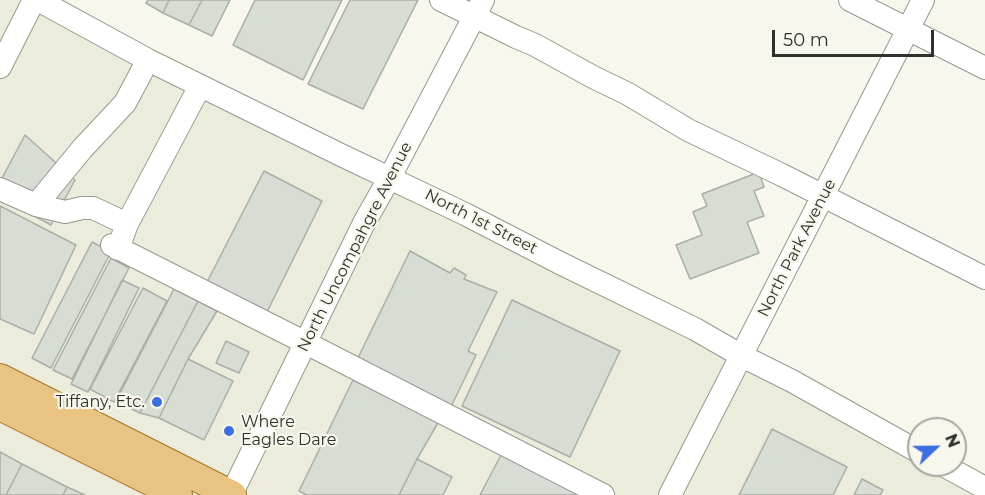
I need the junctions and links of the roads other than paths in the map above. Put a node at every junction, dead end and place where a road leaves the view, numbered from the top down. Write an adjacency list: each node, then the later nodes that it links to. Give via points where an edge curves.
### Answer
1 (36, 0): 7 (street, North 1st Street); 8 (street)
2 (441, 0): 5 (street)
3 (850, 0): 6 (street)
4 (923, 0): 6 (street, North Park Avenue)
5 (479, 9): 11 (street, North Uncompahgre Avenue); 13 (street, via 516,37 628,94 688,130)
6 (909, 30): 9 (street); 13 (street, North Park Avenue)
7 (148, 60): 10 (street, North 1st Street); 14 (street, via 125,103)
8 (0, 67)
9 (985, 68)
10 (200, 86): 11 (street, North 1st Street); 15 (street)
11 (390, 177): 17 (street, North Uncompahgre Avenue); 18 (street, North 1st Street)
12 (0, 189): 14 (street)
13 (823, 196): 16 (street); 18 (street, North Park Avenue)
14 (36, 205): 15 (street, via 65,212 93,208)
15 (127, 224): 17 (street, via 115,247)
16 (985, 278)
17 (306, 343): 25 (street, North Uncompahgre Avenue); 26 (street)
18 (742, 356): 21 (street, North 1st Street); 27 (street, North Park Avenue)
19 (0, 378): 25 (main road)
20 (0, 406): 24 (main road)
21 (907, 445)
22 (965, 477): 23 (street)
23 (985, 488)
24 (178, 495)
25 (231, 495)
26 (603, 495)
27 (670, 495)

